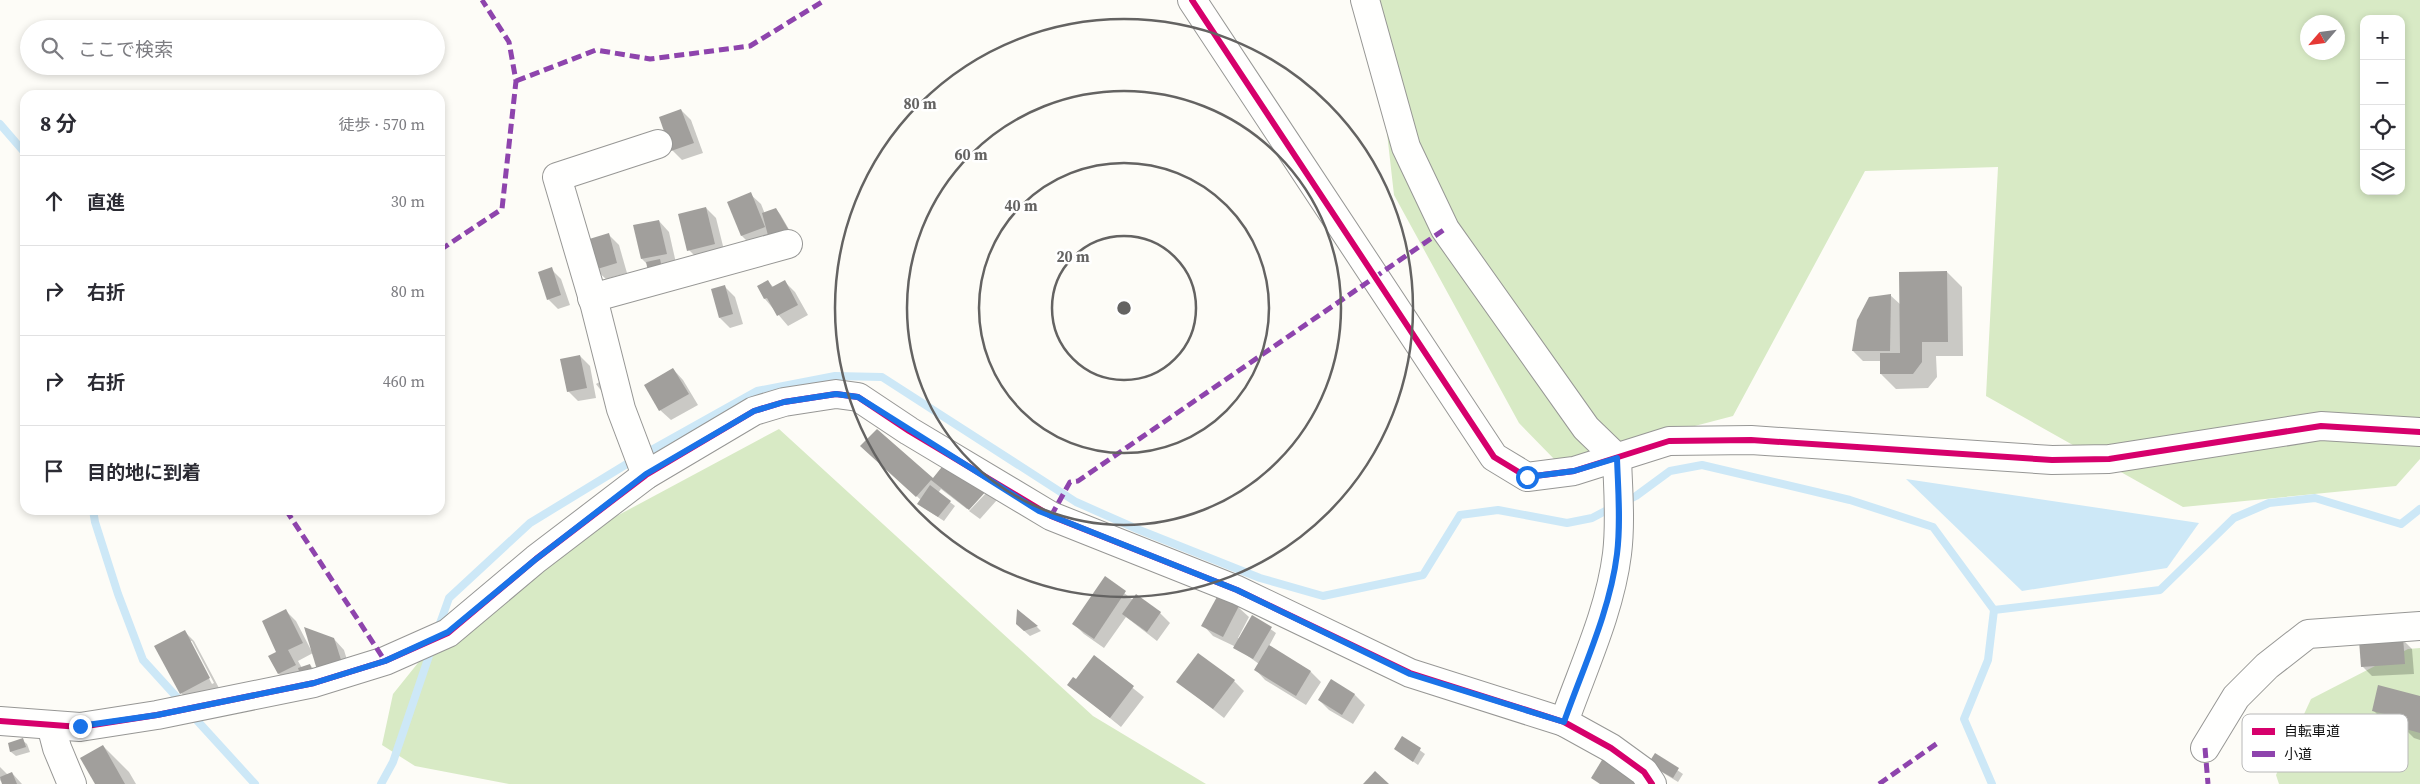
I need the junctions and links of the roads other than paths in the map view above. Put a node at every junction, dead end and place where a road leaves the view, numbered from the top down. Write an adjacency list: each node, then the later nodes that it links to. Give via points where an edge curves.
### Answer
1 (1192, 0): 7 (street, via 1494,457 1527,477 1574,471)
2 (1366, 0): 7 (street, via 1406,147 1445,229 1586,428)
3 (658, 144): 5 (street, via 557,177)
4 (788, 244): 5 (street)
5 (592, 298): 8 (street, via 621,409)
6 (2420, 432): 7 (street, via 2321,426 2109,459 2052,460 1751,440 1669,441)
7 (1617, 458): 11 (street, via 1617,553 1608,596)
8 (644, 469): 11 (street, via 754,411 784,402 836,394 858,397 1039,511 1237,590 1410,674); 12 (street, via 448,632 385,661 314,683 157,715 80,726)
9 (2420, 626): 13 (street, via 2308,634 2267,666 2236,697)
10 (0, 721): 12 (street)
11 (1564, 722): 15 (street, via 1611,748 1644,772)
12 (51, 725): 14 (street)
13 (2205, 748)
14 (72, 784)
15 (1652, 784)

